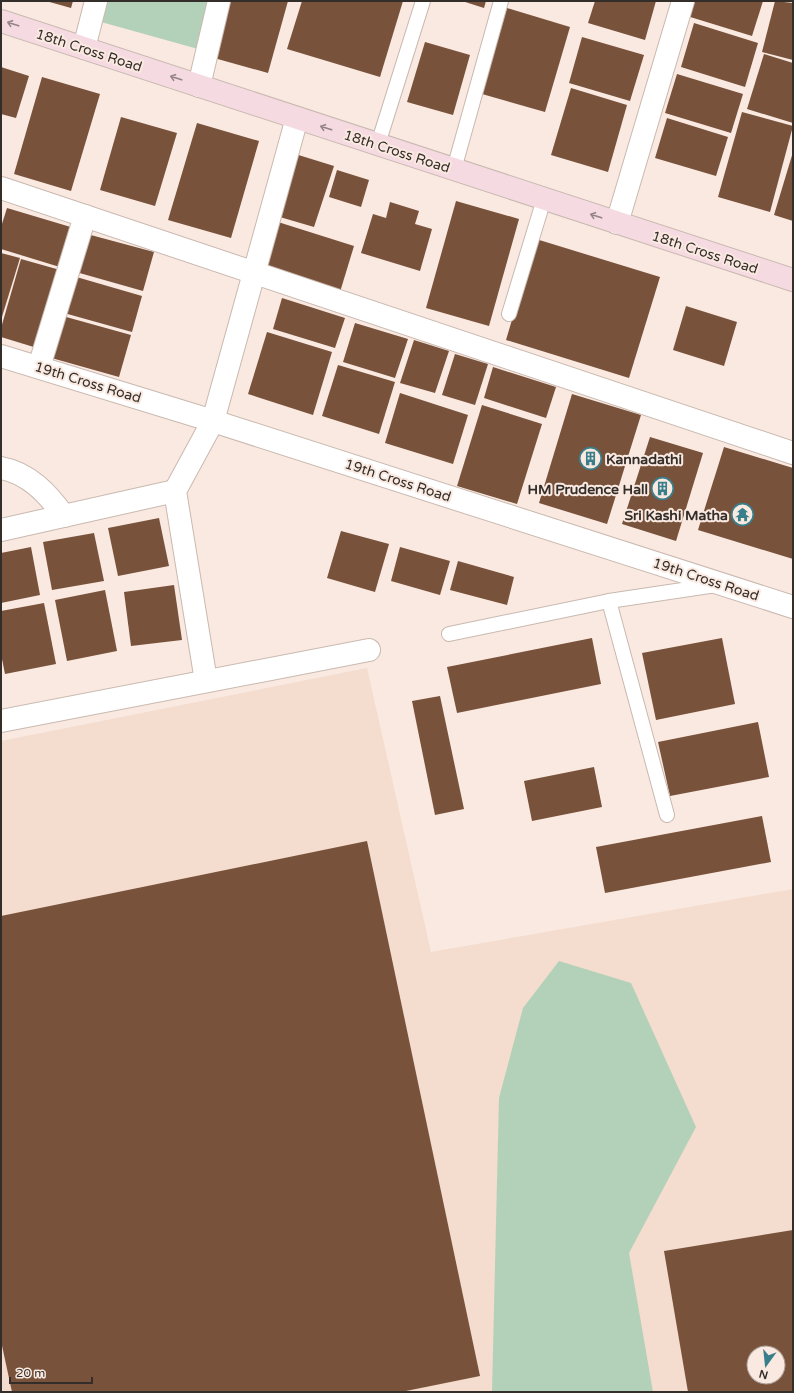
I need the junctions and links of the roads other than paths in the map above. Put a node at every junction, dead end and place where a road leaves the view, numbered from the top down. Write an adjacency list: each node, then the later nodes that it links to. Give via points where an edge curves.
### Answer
1 (96, 1): 7 (street)
2 (219, 1): 8 (street)
3 (423, 1): 10 (lane)
4 (501, 1): 11 (lane)
5 (683, 1): 15 (street)
6 (1, 21): 7 (main road, 18th Cross Road, one-way to 6)
7 (84, 48): 8 (main road, 18th Cross Road, one-way to 7)
8 (199, 86): 9 (main road, 18th Cross Road)
9 (297, 118): 10 (main road, 18th Cross Road, one-way to 9); 16 (street)
10 (378, 144): 11 (main road, 18th Cross Road)
11 (454, 169): 13 (main road, 18th Cross Road)
12 (1, 188): 14 (street)
13 (544, 198): 15 (main road, 18th Cross Road, one-way to 13); 18 (lane)
14 (85, 216): 16 (street); 20 (street)
15 (617, 223): 17 (main road, 18th Cross Road)
16 (254, 272): 21 (street); 22 (street)
17 (793, 280)
18 (508, 314)
19 (1, 356): 20 (street, 19th Cross Road)
20 (39, 367): 21 (street, 19th Cross Road)
21 (214, 421): 24 (street); 27 (street, 19th Cross Road)
22 (793, 453)
23 (1, 468): 25 (street, via 23,476 39,487 53,500)
24 (175, 491): 25 (street); 32 (street)
25 (64, 516): 26 (street)
26 (1, 530)
27 (723, 584): 28 (lane); 29 (street, 19th Cross Road)
28 (609, 601): 30 (lane); 34 (lane)
29 (793, 607)
30 (449, 634)
31 (369, 650): 32 (street)
32 (206, 680): 33 (street)
33 (1, 721)
34 (666, 815)

